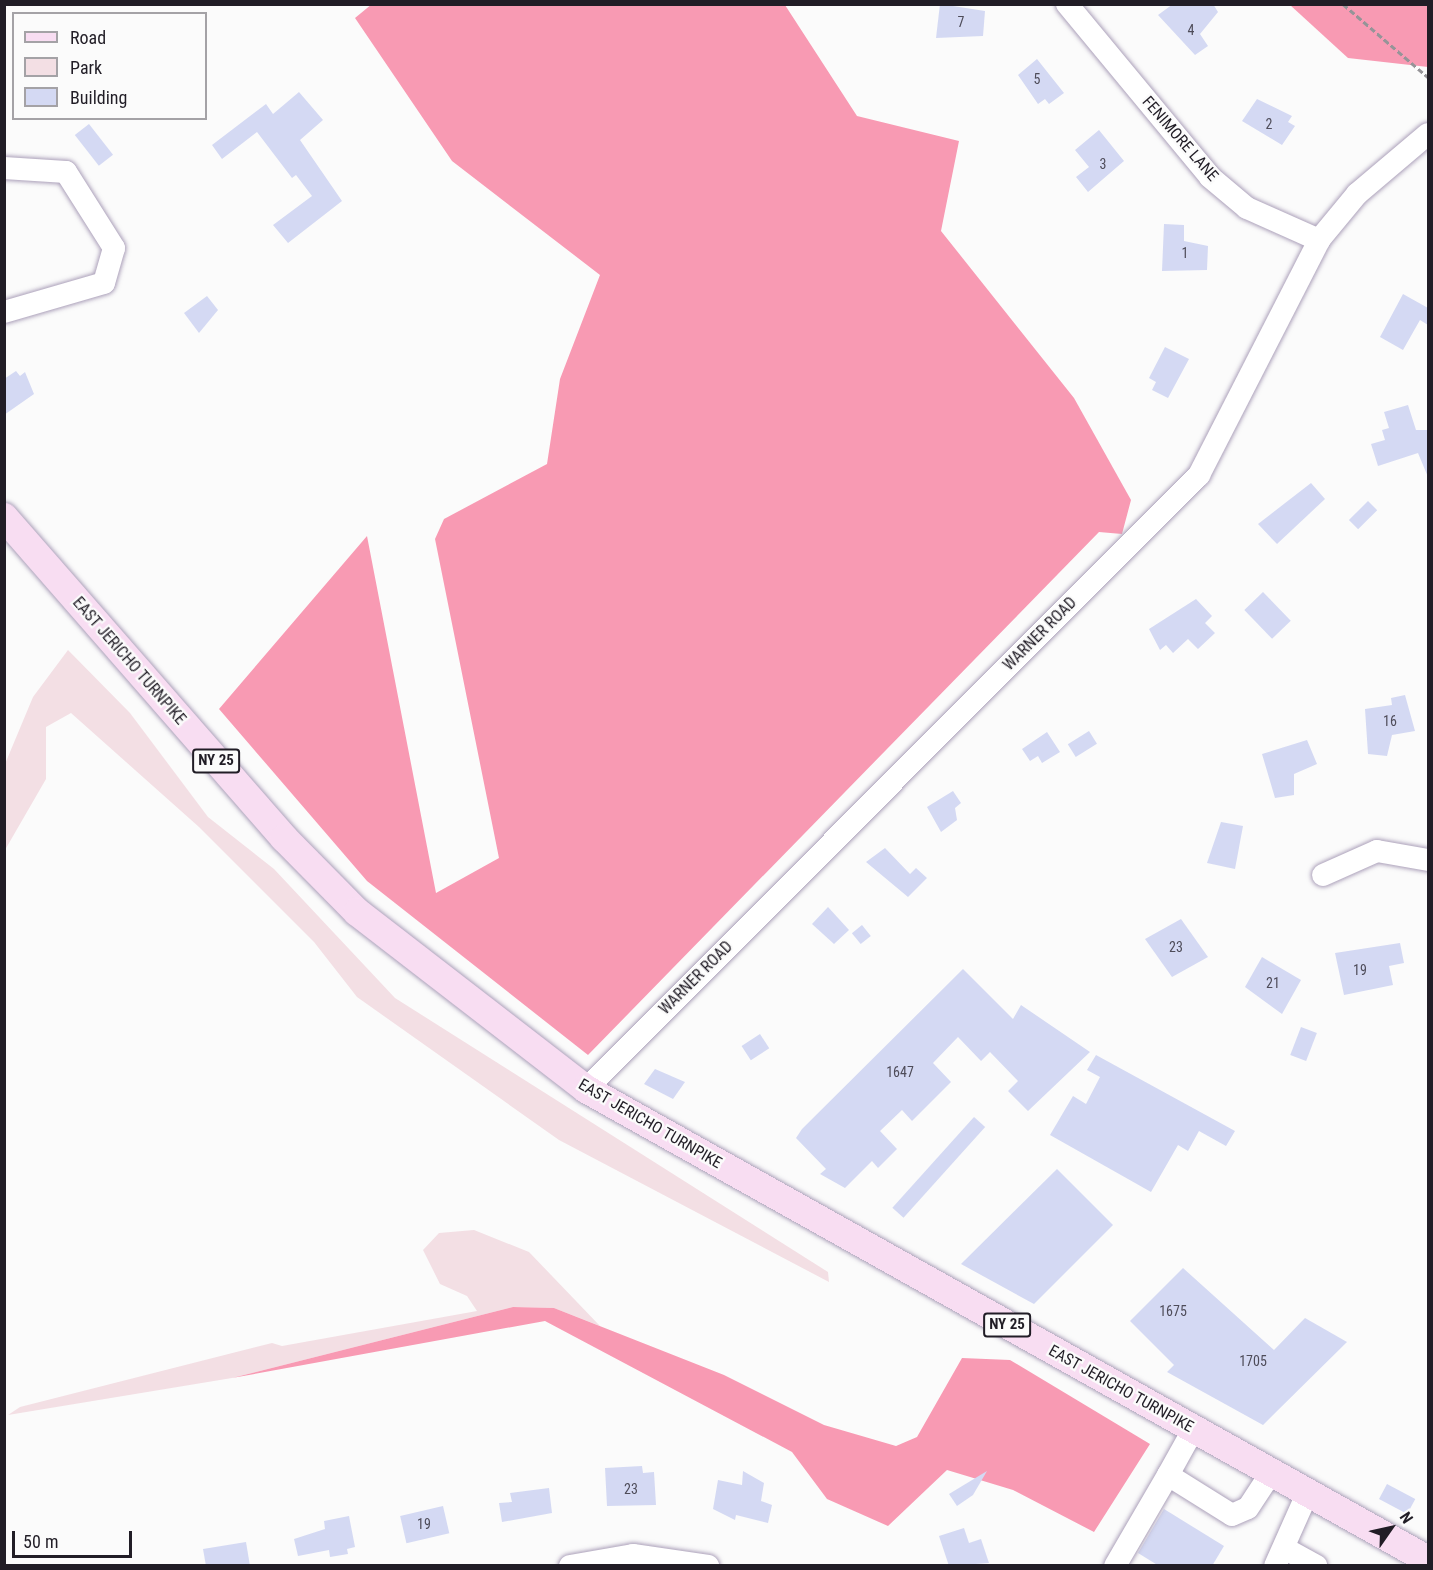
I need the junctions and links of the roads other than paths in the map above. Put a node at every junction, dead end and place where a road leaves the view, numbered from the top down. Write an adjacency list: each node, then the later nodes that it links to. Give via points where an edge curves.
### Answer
1 (1067, 4): 4 (street, FENIMORE LANE, via 1210,177 1247,208)
2 (1428, 134): 4 (street, WARNER ROAD, via 1357,194)
3 (4, 168): 5 (street, via 66,172 114,248 104,283)
4 (1319, 240): 9 (street, WARNER ROAD, via 1200,475)
5 (4, 312)
6 (4, 517): 9 (main road, EAST JERICHO TURNPIKE / NY 25, via 276,830 357,912)
7 (1428, 860): 8 (street, via 1377,851)
8 (1323, 875)
9 (586, 1089): 10 (main road, EAST JERICHO TURNPIKE / NY 25)
10 (1193, 1430): 11 (main road, EAST JERICHO TURNPIKE / NY 25); 12 (street)
11 (1271, 1473): 12 (street, via 1248,1508 1232,1515); 13 (main road, EAST JERICHO TURNPIKE / NY 25)
12 (1168, 1475): 18 (street)
13 (1307, 1494): 14 (street, via 1285,1536); 15 (main road, EAST JERICHO TURNPIKE / NY 25)
14 (1280, 1557): 19 (street)
15 (1428, 1560)
16 (570, 1566): 17 (street, via 633,1555)
17 (708, 1566)
18 (1115, 1566)
19 (1316, 1566)

